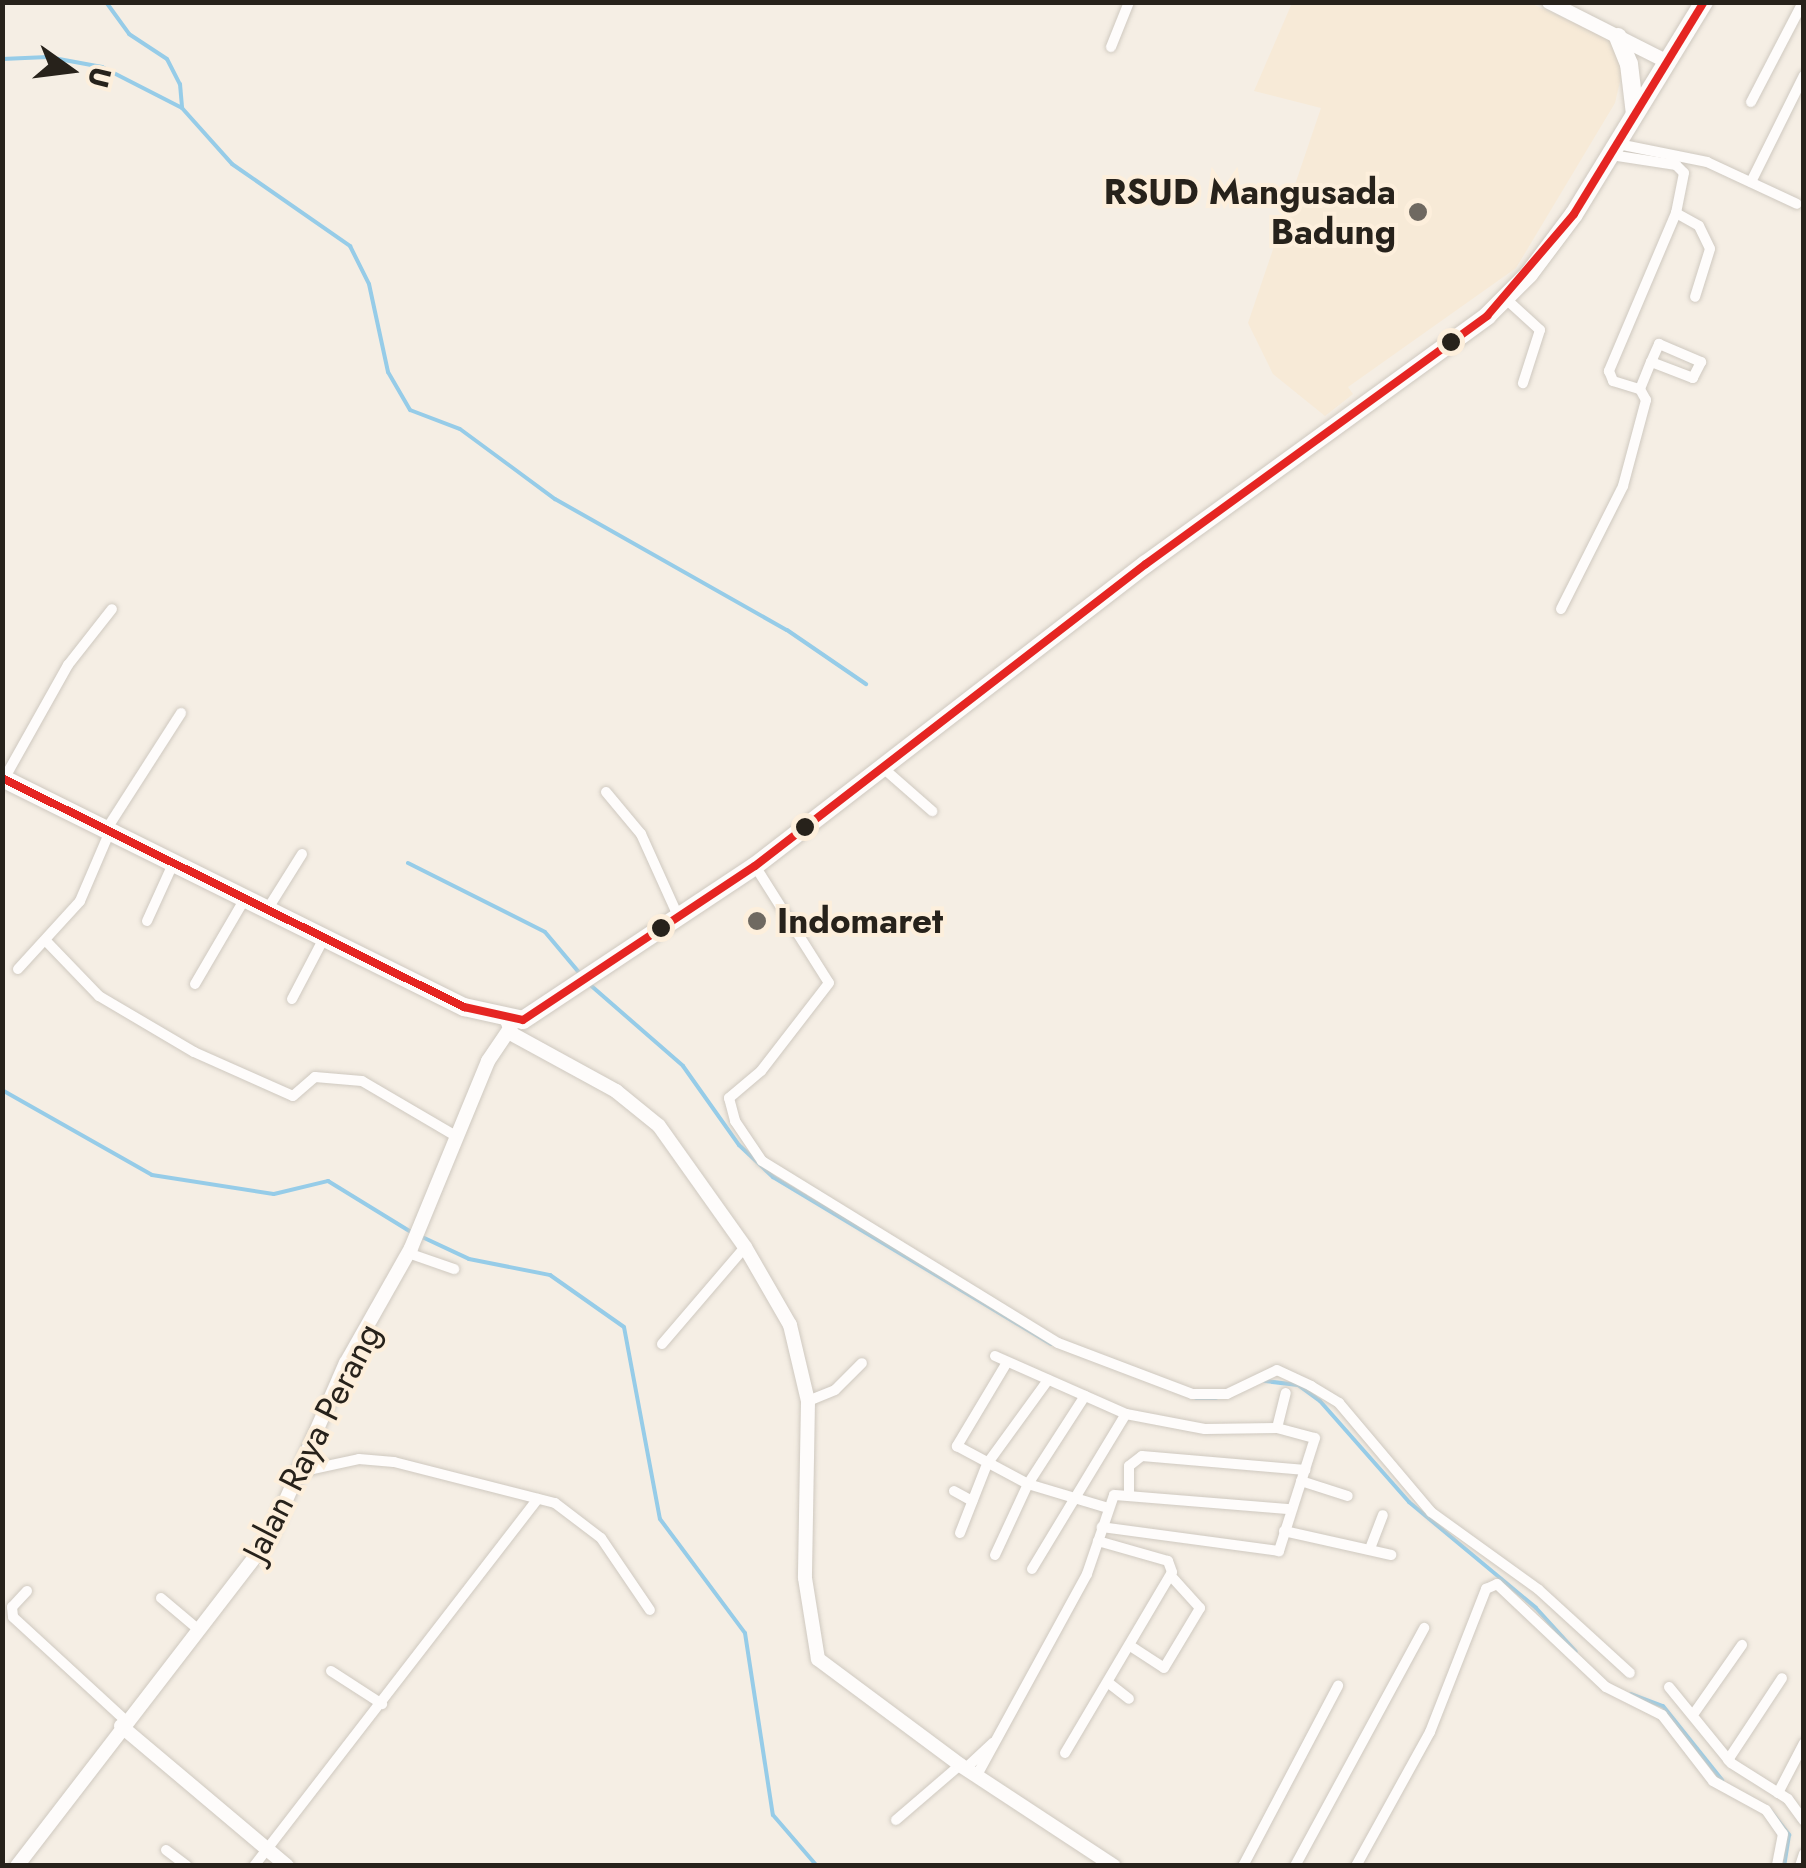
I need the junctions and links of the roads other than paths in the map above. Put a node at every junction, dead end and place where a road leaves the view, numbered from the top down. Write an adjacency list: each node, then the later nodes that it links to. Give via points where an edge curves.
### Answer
1 (1128, 2): 6 (street)
2 (1549, 2): 5 (main road)
3 (1704, 2): 7 (highway)
4 (1803, 2): 9 (street)
5 (1618, 37): 7 (main road); 10 (highway)
6 (1110, 47)
7 (1668, 62): 10 (highway)
8 (1804, 75): 12 (street)
9 (1751, 102)
10 (1635, 115): 11 (highway)
11 (1614, 149): 12 (street, via 1707,162); 14 (street, via 1681,168); 16 (highway, via 1550,248)
12 (1751, 182): 13 (street)
13 (1797, 204)
14 (1676, 213): 15 (street, via 1699,226 1710,249); 19 (street, via 1609,372 1612,381)
15 (1695, 297)
16 (1506, 298): 18 (street, via 1540,330); 23 (highway)
17 (1652, 362): 17 (street, via 1662,342 1701,362 1693,378); 19 (street)
18 (1523, 383)
19 (1640, 389): 21 (street, via 1646,400 1624,486)
20 (112, 609): 24 (street, via 68,664)
21 (1561, 609)
22 (181, 713): 27 (street)
23 (881, 766): 26 (street); 30 (highway)
24 (4, 778): 27 (highway)
25 (606, 792): 33 (street, via 640,834)
26 (932, 811)
27 (108, 831): 29 (highway); 36 (street, via 80,901)
28 (302, 854): 32 (street)
29 (173, 864): 31 (highway); 34 (street)
30 (755, 866): 33 (highway); 80 (street, via 829,989 788,1029 762,1071 729,1098 735,1121 762,1161 1058,1343 1206,1396 1227,1394 1277,1370 1297,1378 1338,1403 1431,1512)
31 (244, 900): 32 (highway); 38 (street)
32 (267, 911): 35 (highway)
33 (678, 916): 40 (highway)
34 (146, 921)
35 (324, 938): 39 (street); 40 (highway)
36 (47, 942): 37 (street); 41 (street, via 98,996 194,1052 293,1096 315,1077 362,1080)
37 (18, 969)
38 (195, 984)
39 (292, 999)
40 (508, 1025): 41 (main road, Jalan Raya Perang); 42 (main road, via 637,1105 670,1139)
41 (454, 1135): 43 (main road, Jalan Raya Perang)
42 (745, 1247): 45 (street); 52 (main road, via 798,1343)
43 (410, 1251): 44 (street); 56 (main road, Jalan Raya Perang, via 346,1364)
44 (454, 1268)
45 (662, 1344)
46 (995, 1356): 48 (street)
47 (862, 1362): 52 (street, via 836,1390)
48 (1006, 1364): 49 (street); 55 (street, via 957,1443)
49 (1048, 1380): 51 (street); 55 (street)
50 (1286, 1393): 54 (street)
51 (1085, 1396): 53 (street); 58 (street)
52 (808, 1402): 99 (main road, via 812,1650 856,1692)
53 (1126, 1414): 54 (street, via 1204,1430); 63 (street)
54 (1277, 1428): 57 (street, via 1315,1438)
55 (987, 1464): 58 (street); 64 (street)
56 (299, 1472): 62 (street, via 359,1458); 82 (main road, Jalan Raya Perang, via 269,1539)
57 (1302, 1475): 60 (street, via 1142,1456 1129,1466); 61 (street); 66 (street)
58 (1028, 1484): 63 (street); 73 (street)
59 (954, 1491): 64 (street)
60 (1128, 1494): 65 (street, via 1116,1493); 66 (street)
61 (1348, 1496)
62 (538, 1499): 79 (street, via 569,1510 601,1538); 93 (street)
63 (1068, 1500): 65 (street); 75 (street)
64 (972, 1501): 70 (street)
65 (1108, 1508): 68 (street)
66 (1288, 1509): 69 (street)
67 (1383, 1515): 72 (street)
68 (1102, 1527): 69 (street, via 1274,1552); 71 (street)
69 (1284, 1532): 72 (street)
70 (960, 1533)
71 (1098, 1540): 76 (street, via 1168,1560); 99 (street, via 998,1739)
72 (1371, 1546): 74 (street)
73 (994, 1555)
74 (1392, 1555)
75 (1032, 1569)
76 (1170, 1576): 85 (street); 85 (street, via 1200,1608 1163,1668)
77 (28, 1592): 95 (street, via 12,1607 13,1618)
78 (161, 1598): 82 (street)
79 (650, 1610)
80 (1565, 1614): 83 (street); 87 (street)
81 (1424, 1628): 112 (street)
82 (198, 1630): 95 (main road, Jalan Raya Perang)
83 (1550, 1630): 113 (street, via 1506,1589 1486,1589 1430,1732); 114 (street, via 1610,1690 1662,1715 1714,1781 1775,1819 1783,1834)
84 (1742, 1645): 94 (street)
85 (1132, 1646): 89 (street)
86 (331, 1671): 93 (street)
87 (1630, 1673)
88 (1782, 1678): 98 (street)
89 (1110, 1684): 92 (street); 97 (street)
90 (1338, 1686): 111 (street)
91 (1669, 1687): 94 (street)
92 (1129, 1699)
93 (382, 1704): 103 (street)
94 (1694, 1712): 98 (street)
95 (124, 1723): 103 (main road); 106 (main road, Jalan Raya Perang)
96 (1804, 1744): 100 (street)
97 (1065, 1753)
98 (1728, 1760): 100 (street)
99 (968, 1769): 101 (street); 110 (main road)
100 (1778, 1792): 102 (street)
101 (896, 1820)
102 (1804, 1821)
103 (268, 1848): 108 (street); 109 (main road)
104 (166, 1850): 107 (street)
105 (1804, 1854): 115 (street)
106 (17, 1866)
107 (186, 1866)
108 (254, 1866)
109 (287, 1866)
110 (1114, 1866)
111 (1243, 1866)
112 (1294, 1866)
113 (1356, 1866)
114 (1778, 1866)
115 (1800, 1866)

